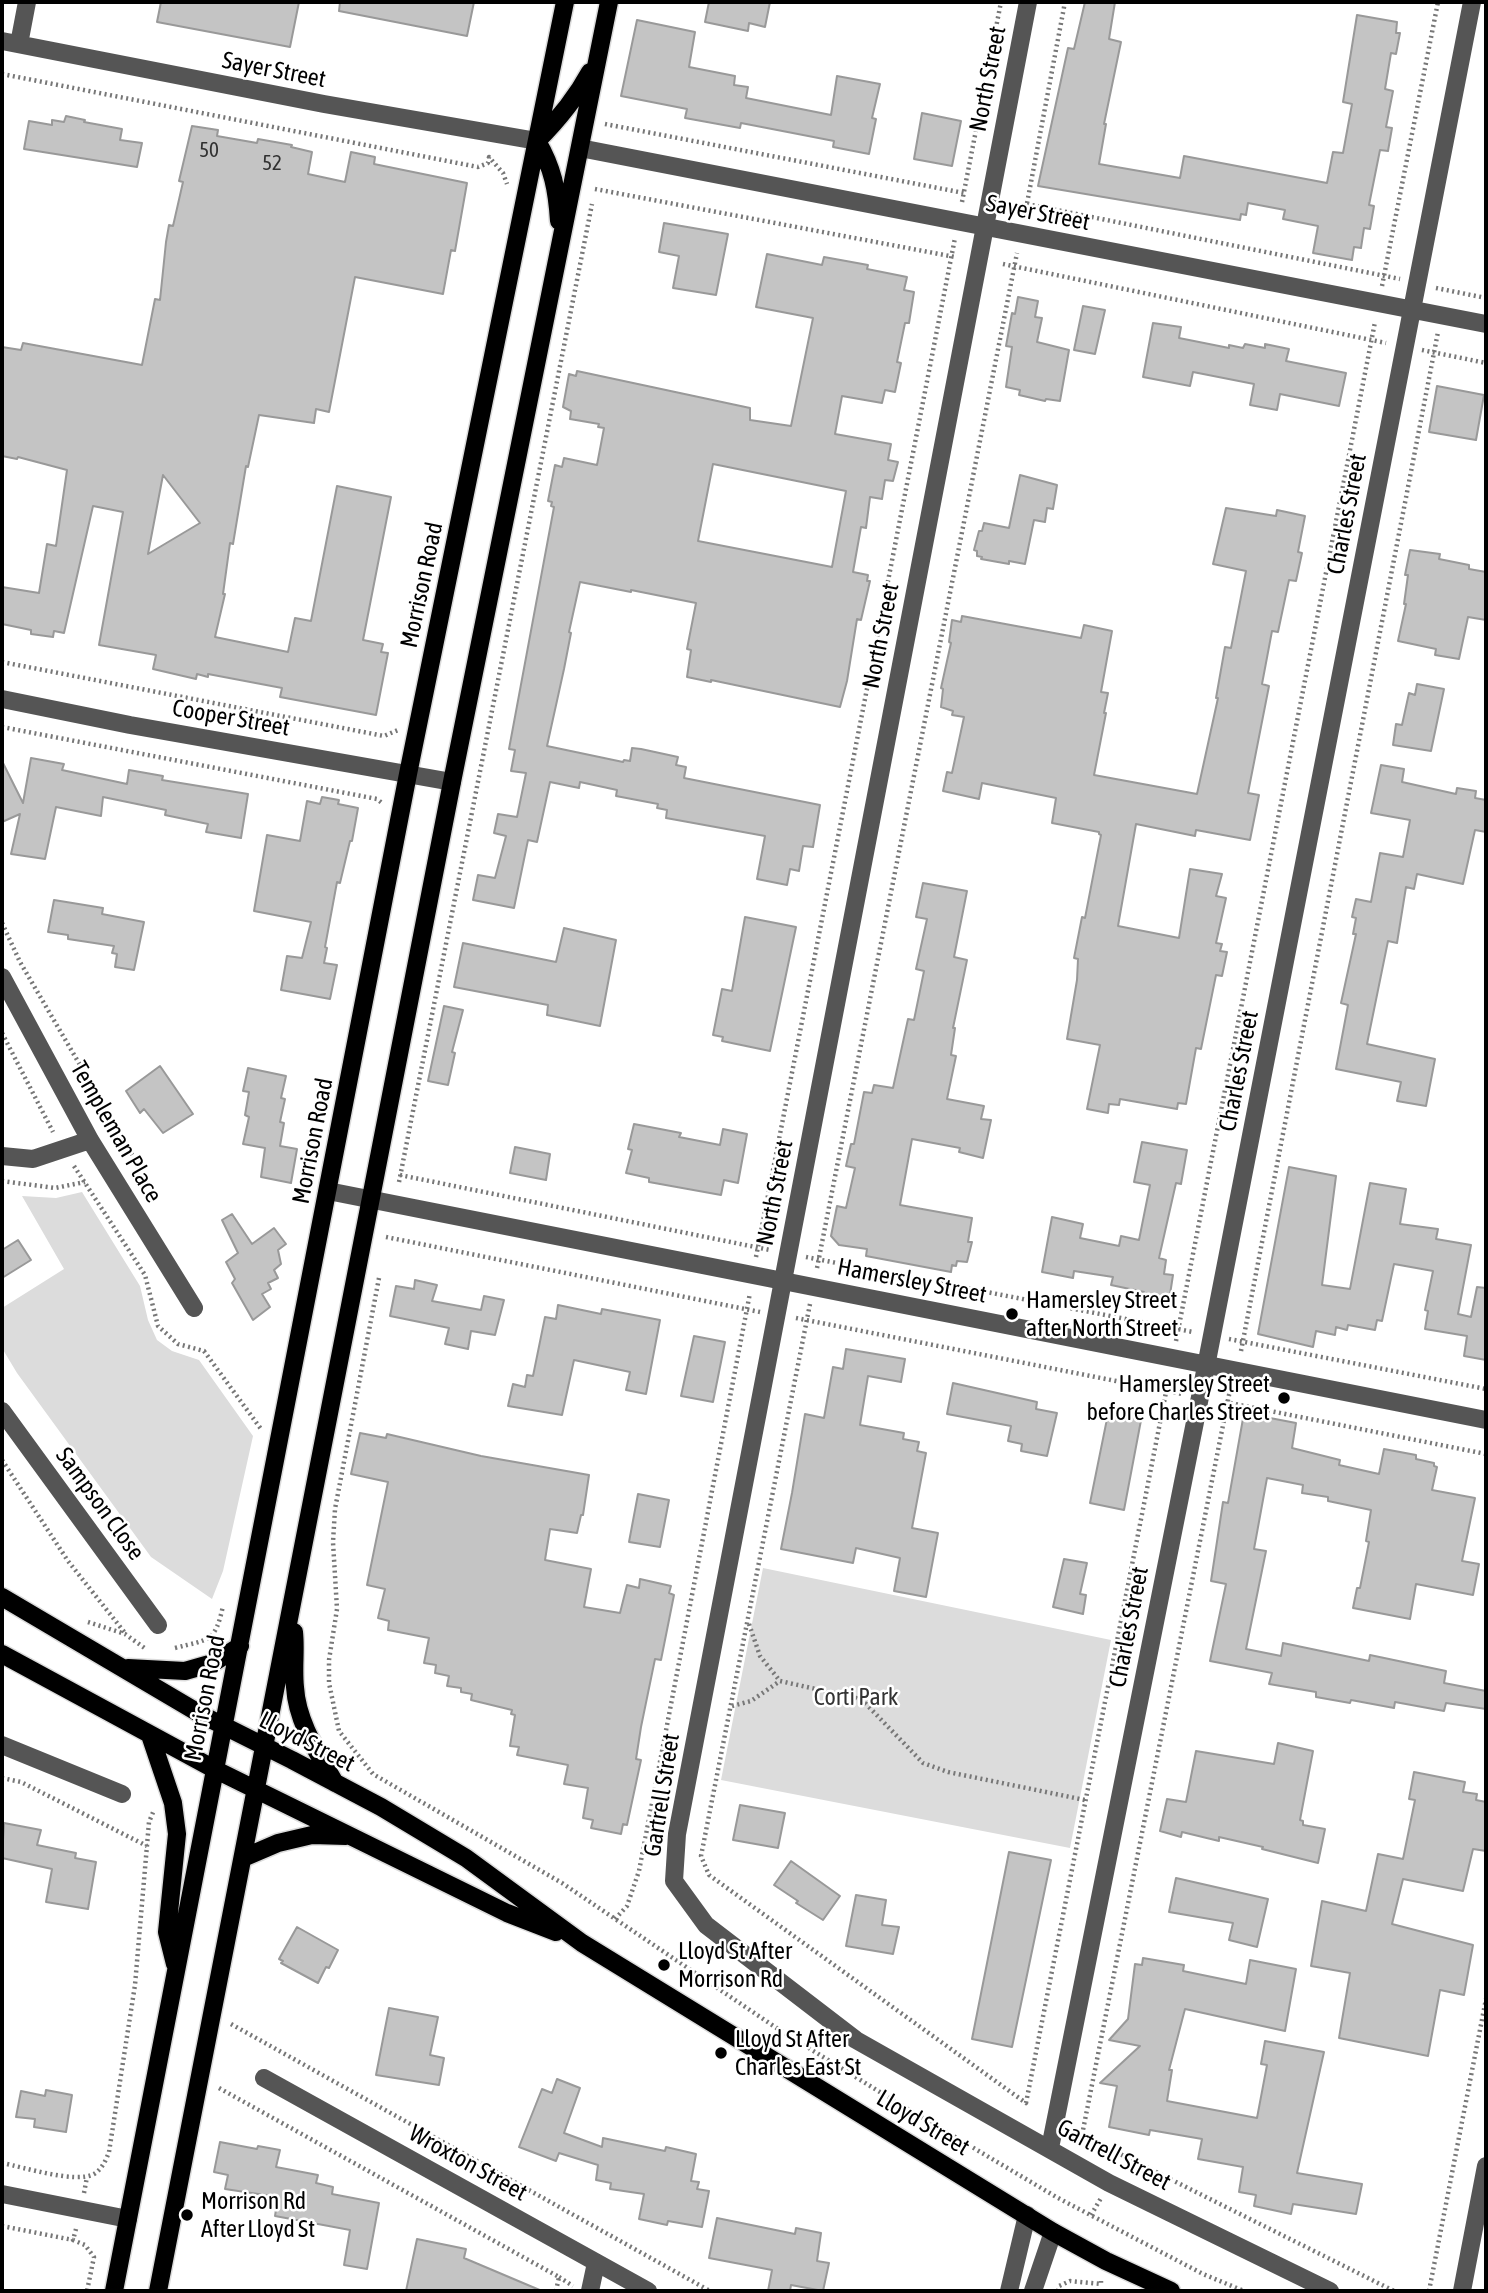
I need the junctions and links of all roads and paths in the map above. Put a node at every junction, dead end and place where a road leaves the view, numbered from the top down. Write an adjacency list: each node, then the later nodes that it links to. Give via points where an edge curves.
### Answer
1 (27, 2): 9 (street)
2 (565, 2): 13 (main road, Morrison Road)
3 (609, 2): 10 (main road)
4 (1001, 2): 17 (path)
5 (1028, 2): 21 (street, North Street)
6 (1065, 2): 19 (path)
7 (1438, 2): 28 (path)
8 (1472, 2): 29 (street, Charles Street)
9 (10, 42): 13 (street, Sayer Street)
10 (597, 59): 13 (main road, via 582,88); 14 (main road)
11 (2, 74): 16 (path, via 478,167 488,163 489,157 503,173)
12 (605, 124): 17 (path)
13 (537, 141): 23 (main road, via 557,189); 45 (main road, Morrison Road)
14 (580, 148): 20 (street, Sayer Street); 23 (main road)
15 (596, 184): 24 (path, via 595,189)
16 (508, 192)
17 (964, 193): 20 (path)
18 (592, 203): 57 (path)
19 (1027, 204): 22 (path); 28 (path)
20 (958, 222): 21 (street, Sayer Street); 24 (path)
21 (984, 227): 22 (street, Sayer Street); 67 (street, North Street)
22 (1021, 234): 27 (path); 31 (street, Sayer Street)
23 (561, 243): 46 (main road)
24 (952, 257): 25 (path); 65 (path)
25 (960, 258)
26 (1003, 264): 27 (path)
27 (1014, 267): 35 (path); 68 (path)
28 (1384, 276): 29 (path); 31 (path)
29 (1417, 283): 30 (path); 32 (street, Charles Street)
30 (1486, 298)
31 (1378, 303): 32 (street, Sayer Street); 35 (path)
32 (1412, 310): 33 (street, Sayer Street); 36 (street, Charles Street)
33 (1441, 316): 34 (street, Sayer Street); 37 (path)
34 (1486, 324)
35 (1371, 340): 36 (path); 77 (path)
36 (1405, 347): 37 (path); 78 (street, Charles Street)
37 (1434, 353): 38 (path); 79 (path)
38 (1486, 363)
39 (2, 662): 43 (path)
40 (2, 699): 45 (street, Cooper Street)
41 (403, 724): 43 (path, via 396,732)
42 (2, 727): 48 (path)
43 (380, 736): 44 (path)
44 (377, 747)
45 (408, 774): 46 (street, Cooper Street); 61 (main road, Morrison Road)
46 (452, 782): 62 (main road)
47 (369, 787): 48 (path)
48 (369, 798): 49 (path, via 377,799)
49 (385, 811)
50 (2, 923): 56 (path)
51 (2, 977): 54 (street, Templeman Place)
52 (2, 1033): 53 (path)
53 (53, 1132)
54 (90, 1140): 55 (street, via 33,1158); 73 (street, Templeman Place)
55 (2, 1156)
56 (137, 1163)
57 (400, 1175): 60 (path); 65 (path)
58 (2, 1181): 59 (path, via 47,1188)
59 (85, 1182)
60 (399, 1182)
61 (328, 1191): 62 (street, Hamersley Street); 100 (main road, Morrison Road)
62 (370, 1199): 70 (street, Hamersley Street); 95 (main road)
63 (388, 1229): 64 (path)
64 (387, 1237): 66 (path); 74 (path)
65 (757, 1248): 67 (path); 70 (path)
66 (384, 1251)
67 (788, 1253): 68 (path); 71 (street, North Street)
68 (818, 1260): 72 (path); 77 (path)
69 (381, 1264): 121 (path, via 335,1509 337,1609 329,1683 339,1731 373,1774 562,1883)
70 (753, 1274): 71 (street, Hamersley Street); 74 (path)
71 (783, 1280): 72 (street, Hamersley Street); 75 (street, Gartrell Street)
72 (813, 1286): 76 (path); 80 (street, Hamersley Street)
73 (194, 1308)
74 (746, 1311): 75 (path); 121 (path, via 639,1871 634,1891)
75 (777, 1315): 76 (path); 131 (street, Gartrell Street, via 677,1834 674,1881 706,1925 856,2040)
76 (808, 1321): 84 (path); 97 (path)
77 (1179, 1329): 78 (path); 80 (path)
78 (1212, 1336): 79 (path); 81 (street, Charles Street)
79 (1243, 1342): 82 (path); 83 (path)
80 (1173, 1357): 81 (street, Hamersley Street); 84 (path)
81 (1206, 1364): 82 (street, Hamersley Street); 85 (street, Charles Street)
82 (1236, 1370): 86 (path); 89 (street, Hamersley Street)
83 (1486, 1389)
84 (1167, 1392): 85 (path); 116 (path)
85 (1200, 1397): 86 (path); 129 (street, Charles Street)
86 (1227, 1402): 91 (path); 130 (path)
87 (2, 1412): 98 (street, Sampson Close)
88 (266, 1419): 90 (path)
89 (1486, 1420)
90 (263, 1432)
91 (1486, 1454)
92 (2, 1460): 99 (path, via 68,1560)
93 (2, 1597): 104 (main road, Lloyd Street)
94 (225, 1601): 102 (path, via 213,1636)
95 (291, 1611): 110 (main road); 113 (main road, via 300,1714)
96 (78, 1619): 99 (path)
97 (748, 1620): 105 (path, via 760,1656); 106 (path)
98 (159, 1625)
99 (125, 1634): 101 (path)
100 (240, 1646): 104 (main road, via 213,1663 185,1671); 107 (main road, Morrison Road)
101 (148, 1650)
102 (171, 1650)
103 (2, 1654): 108 (main road, Lloyd Street)
104 (121, 1667): 107 (main road, Lloyd Street)
105 (780, 1681): 106 (path, via 751,1701); 116 (path, via 856,1698 914,1756 936,1768)
106 (731, 1706): 128 (path, via 701,1856 709,1875)
107 (225, 1728): 110 (main road, Lloyd Street); 111 (main road, Morrison Road)
108 (150, 1735): 111 (main road, Lloyd Street); 123 (main road, via 173,1802 177,1834 167,1932)
109 (2, 1745): 115 (street)
110 (265, 1747): 113 (main road, Lloyd Street); 114 (main road)
111 (216, 1770): 114 (main road, Lloyd Street); 123 (main road, Morrison Road)
112 (2, 1778): 119 (path, via 20,1782)
113 (335, 1783): 122 (main road, Lloyd Street, via 466,1858)
114 (257, 1789): 118 (main road, Lloyd Street); 120 (main road)
115 (122, 1794)
116 (1085, 1800): 128 (path)
117 (164, 1806): 119 (path, via 151,1814)
118 (353, 1836): 120 (main road, via 312,1835); 122 (main road, Lloyd Street, via 507,1913)
119 (147, 1846): 134 (path, via 135,1985 109,2151 104,2164)
120 (243, 1858): 149 (main road)
121 (615, 1919): 157 (path, via 778,2029 919,2116 1080,2210)
122 (582, 1943): 137 (main road, Lloyd Street)
123 (176, 1969): 138 (main road, Morrison Road)
124 (1486, 1999): 160 (path)
125 (231, 2024): 152 (path)
126 (264, 2078): 144 (street, Wroxton Street)
127 (219, 2088): 145 (path)
128 (1026, 2103): 129 (path)
129 (1056, 2120): 130 (path); 131 (street, Charles Street)
130 (1082, 2136): 159 (path)
131 (1050, 2148): 158 (street, Gartrell Street, via 1109,2183)
132 (2, 2163): 134 (path)
133 (1486, 2166): 161 (street)
134 (87, 2177): 136 (path)
135 (2, 2194): 138 (street)
136 (83, 2195)
137 (1027, 2216): 141 (main road, Lloyd Street); 153 (street)
138 (128, 2219): 148 (main road, Morrison Road)
139 (2, 2226): 142 (path)
140 (76, 2228): 142 (path)
141 (1053, 2232): 143 (main road, Lloyd Street); 154 (street)
142 (73, 2240): 147 (path, via 85,2245 94,2257)
143 (1106, 2261): 155 (path, via 1101,2284 1070,2281); 156 (main road, Lloyd Street)
144 (596, 2263): 146 (street); 151 (street, Wroxton Street)
145 (559, 2277): 146 (path); 150 (path)
146 (582, 2289)
147 (87, 2291)
148 (114, 2291)
149 (158, 2291)
150 (556, 2291)
151 (648, 2291)
152 (710, 2291)
153 (1009, 2291)
154 (1033, 2291)
155 (1058, 2291)
156 (1171, 2291)
157 (1244, 2291)
158 (1330, 2291)
159 (1394, 2291)
160 (1429, 2291)
161 (1462, 2291)

